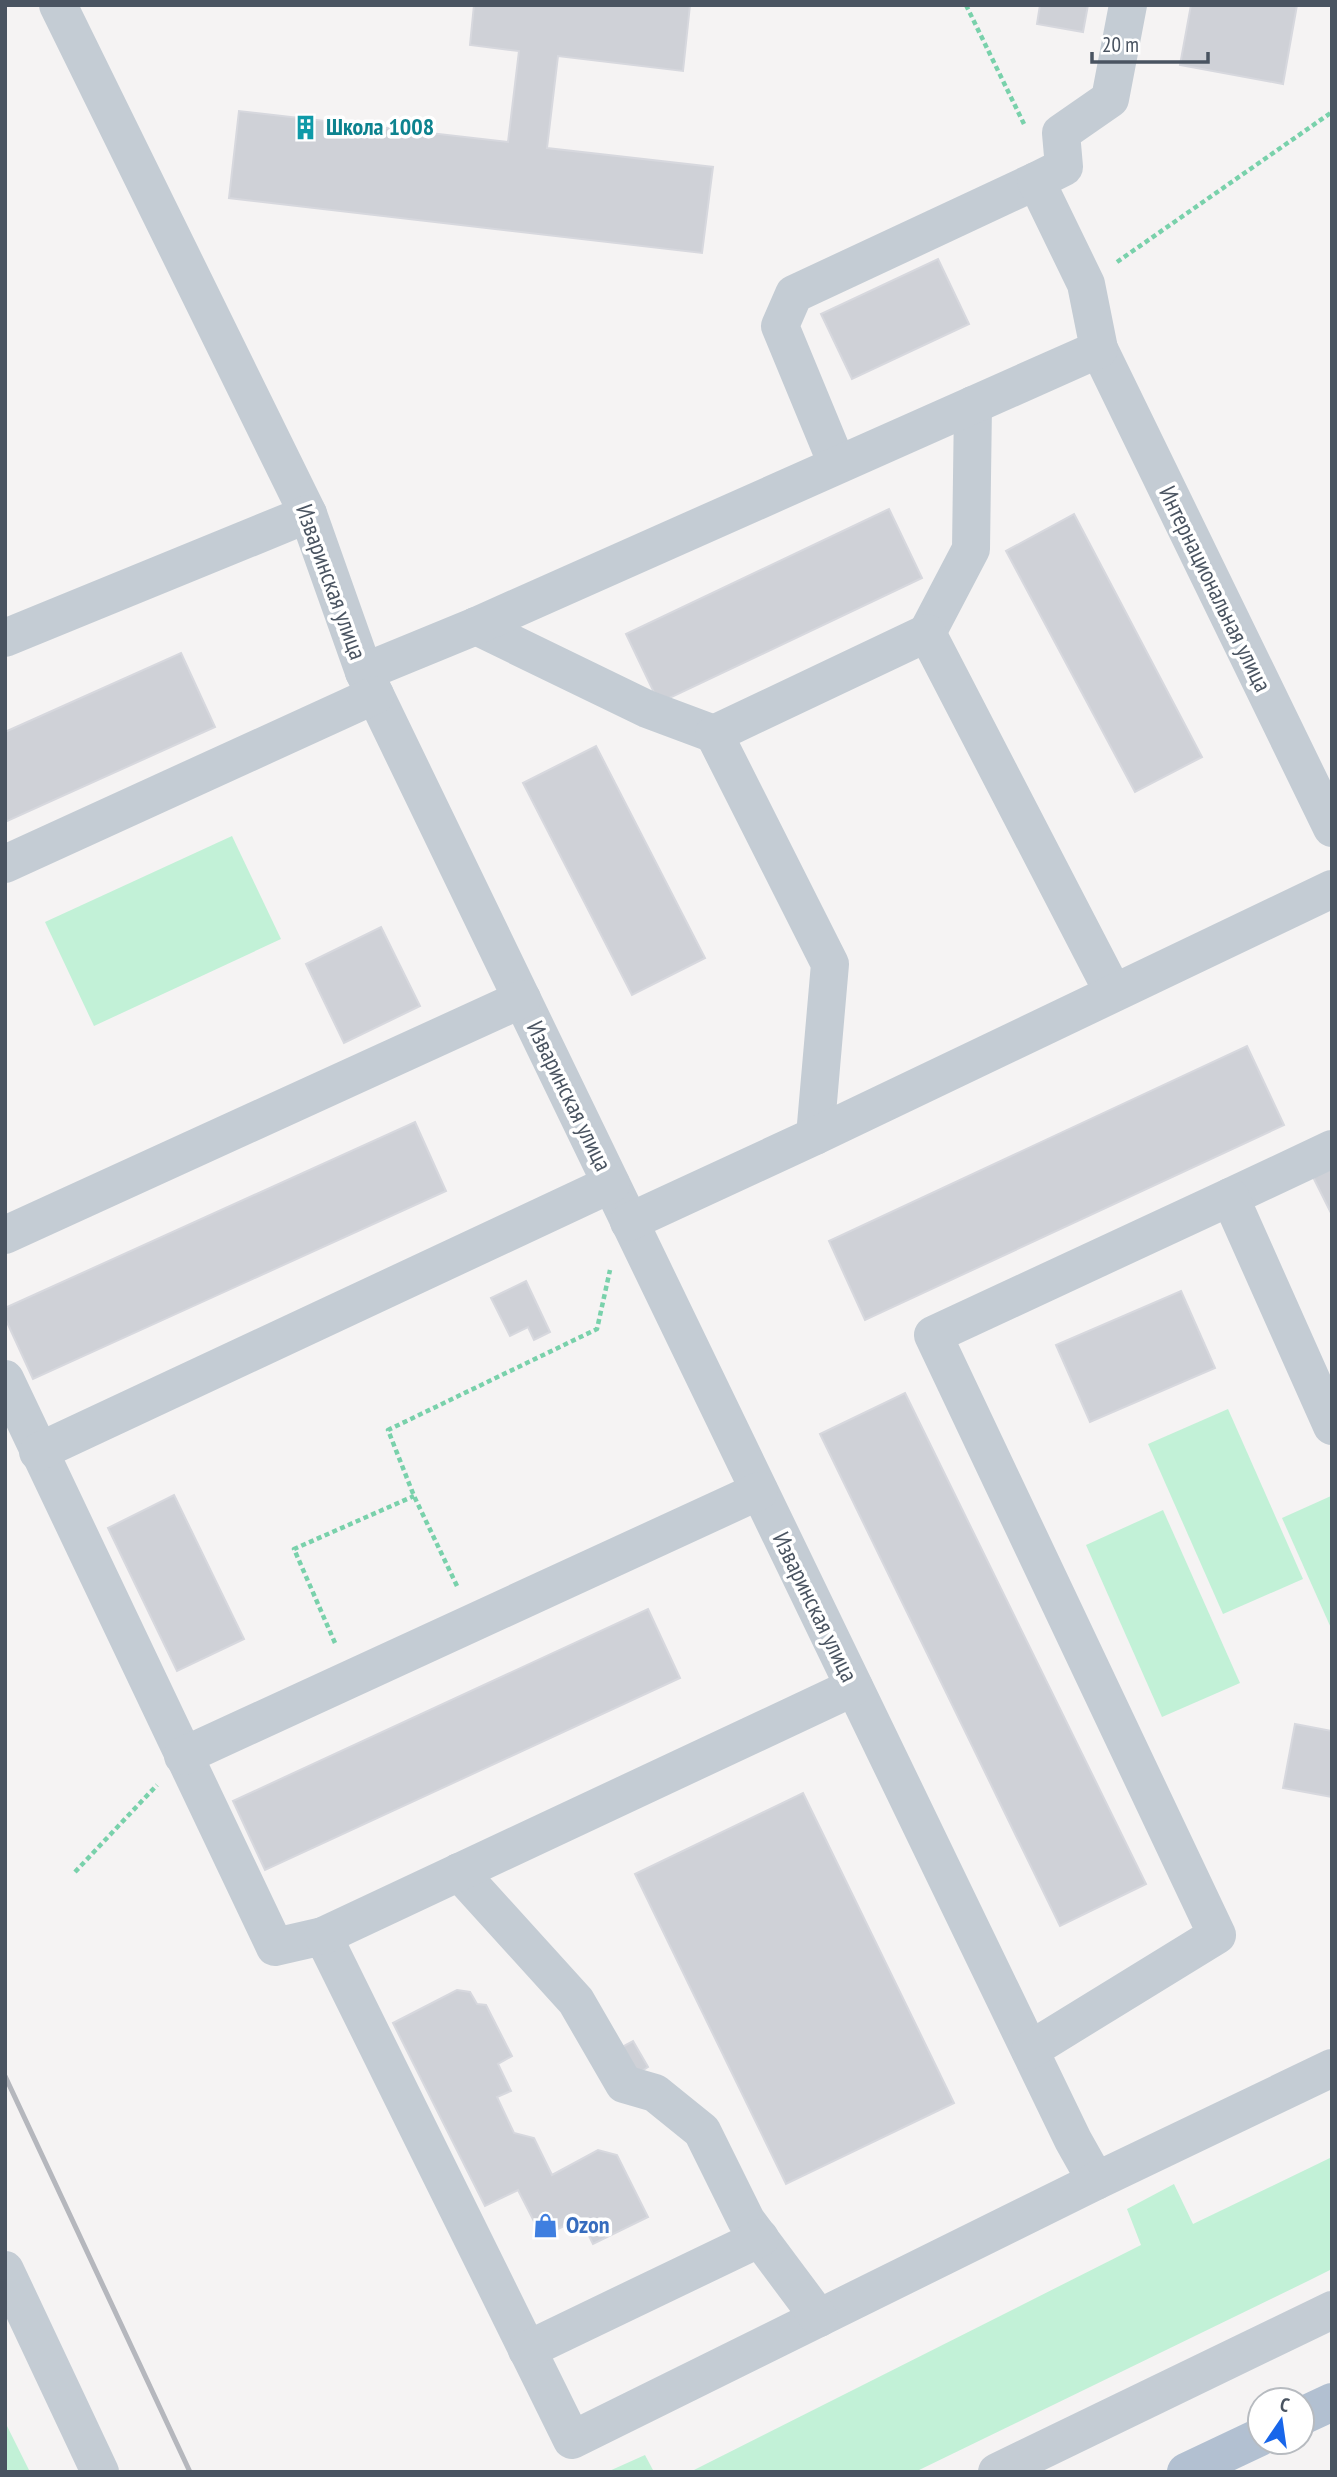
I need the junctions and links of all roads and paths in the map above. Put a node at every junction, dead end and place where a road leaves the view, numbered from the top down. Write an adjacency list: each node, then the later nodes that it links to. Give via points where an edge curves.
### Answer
1 (58, 5): 10 (street, Изваринская улица)
2 (966, 5): 5 (path)
3 (1128, 5): 5 (street, via 1110,99 1061,133 1064,167)
4 (1332, 112): 6 (path)
5 (1042, 179): 6 (street, Интернациональная улица); 9 (street, via 794,294 780,326)
6 (1086, 284): 7 (street, Интернациональная улица)
7 (1099, 349): 8 (street); 16 (street, Интернациональная улица)
8 (973, 405): 9 (street); 12 (street, via 971,549)
9 (837, 464): 11 (street)
10 (308, 514): 13 (street); 14 (street, Изваринская улица)
11 (476, 626): 14 (street); 15 (street, via 647,709)
12 (927, 633): 15 (street); 19 (street)
13 (5, 638)
14 (370, 684): 17 (street); 20 (street, Изваринская улица)
15 (714, 734): 21 (street, via 830,964)
16 (1332, 828)
17 (5, 864)
18 (1332, 889): 19 (street)
19 (1113, 992): 21 (street)
20 (522, 999): 24 (street, Изваринская улица); 25 (street)
21 (815, 1136): 24 (street)
22 (1332, 1149): 23 (street)
23 (1230, 1197): 27 (street); 38 (street, via 933,1335 1217,1935)
24 (621, 1204): 28 (street); 29 (street, Изваринская улица); 30 (path, via 597,1329 388,1430)
25 (5, 1235)
26 (5, 1379): 28 (street)
27 (1332, 1426)
28 (38, 1452): 34 (street)
29 (759, 1491): 31 (street); 33 (street, Изваринская улица)
30 (414, 1496): 31 (path); 32 (path, via 294,1549)
31 (474, 1622): 32 (street)
32 (351, 1679): 34 (street)
33 (854, 1687): 36 (street); 38 (street, Изваринская улица)
34 (184, 1756): 35 (path); 37 (street, via 275,1947)
35 (75, 1872)
36 (459, 1872): 37 (street); 41 (street, via 576,2001 624,2084 655,2093 702,2131 746,2220)
37 (323, 1936): 45 (street)
38 (1030, 2050): 40 (street, Изваринская улица)
39 (1332, 2068): 40 (street)
40 (1096, 2181): 44 (street)
41 (760, 2238): 44 (street); 45 (street)
42 (5, 2270): 49 (street)
43 (1332, 2309): 50 (street)
44 (819, 2318): 45 (street, via 572,2440)
45 (527, 2350)
46 (1332, 2402): 47 (main road)
47 (1316, 2410)
48 (1246, 2444): 51 (main road)
49 (100, 2472)
50 (997, 2472)
51 (1186, 2472)

